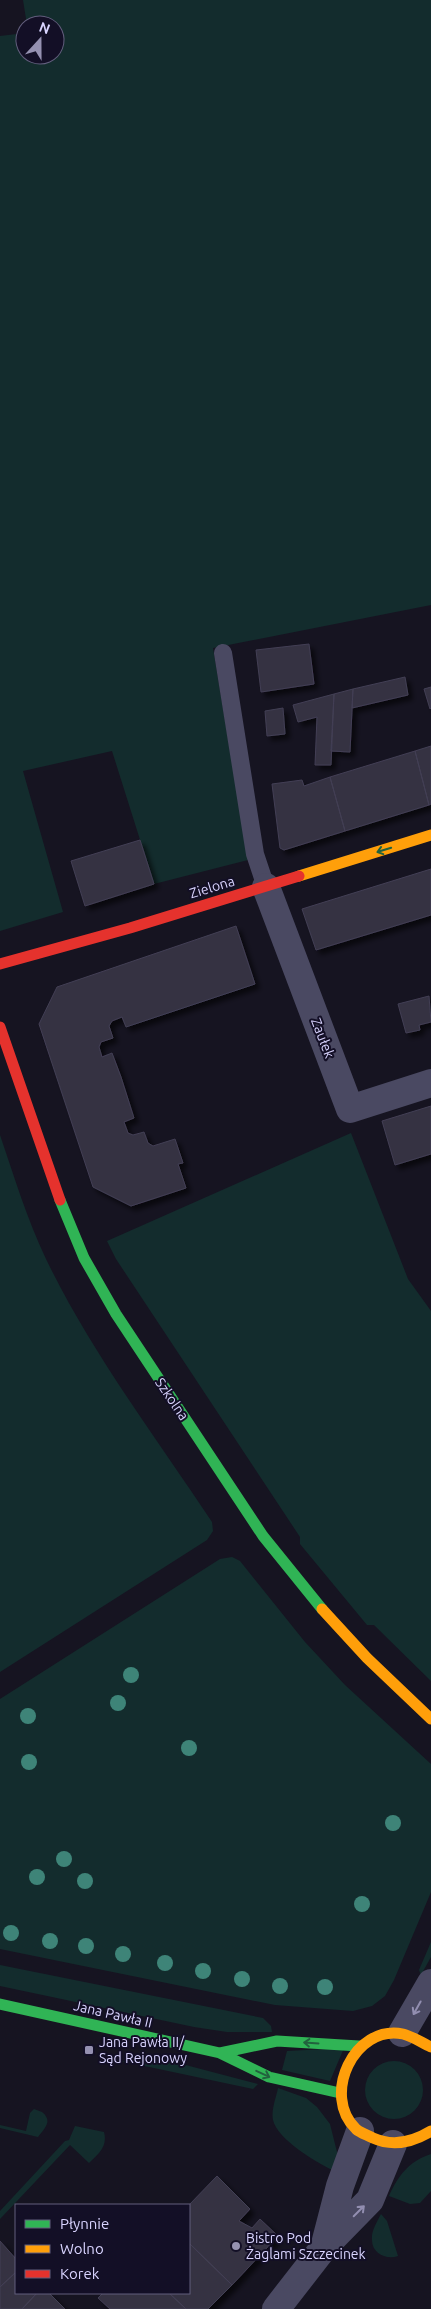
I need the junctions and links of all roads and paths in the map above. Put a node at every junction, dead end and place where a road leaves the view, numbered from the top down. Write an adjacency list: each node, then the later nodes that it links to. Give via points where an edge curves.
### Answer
1 (223, 654): 3 (lane, via 255,854)
2 (431, 835): 3 (street, Zielona, one-way to 3)
3 (266, 887): 4 (street, Zielona); 6 (street, Zaułek, via 350,1109)
4 (0, 964)
5 (0, 1026): 7 (street, Szkolna, via 50,1176 84,1258 116,1314 264,1536 331,1620)
6 (431, 1084)
7 (431, 1719)
8 (431, 1983): 10 (street, one-way to 10)
9 (0, 2004): 13 (street, Jana Pawła II)
10 (402, 2033): 11 (street, via 372,2038); 12 (street, via 419,2038)
11 (360, 2046): 13 (street, Jana Pawła II, one-way to 13, via 276,2041); 14 (street, via 348,2060)
12 (431, 2047)
13 (220, 2053): 14 (street, Jana Pawła II, one-way to 14, via 269,2077)
14 (340, 2093): 15 (street, via 343,2108)
15 (360, 2131): 17 (street, via 376,2140); 18 (street, via 340,2186)
16 (431, 2131): 17 (street, via 407,2143)
17 (393, 2144): 18 (street, one-way to 17, via 370,2200)
18 (325, 2246): 19 (street)
19 (276, 2309)

